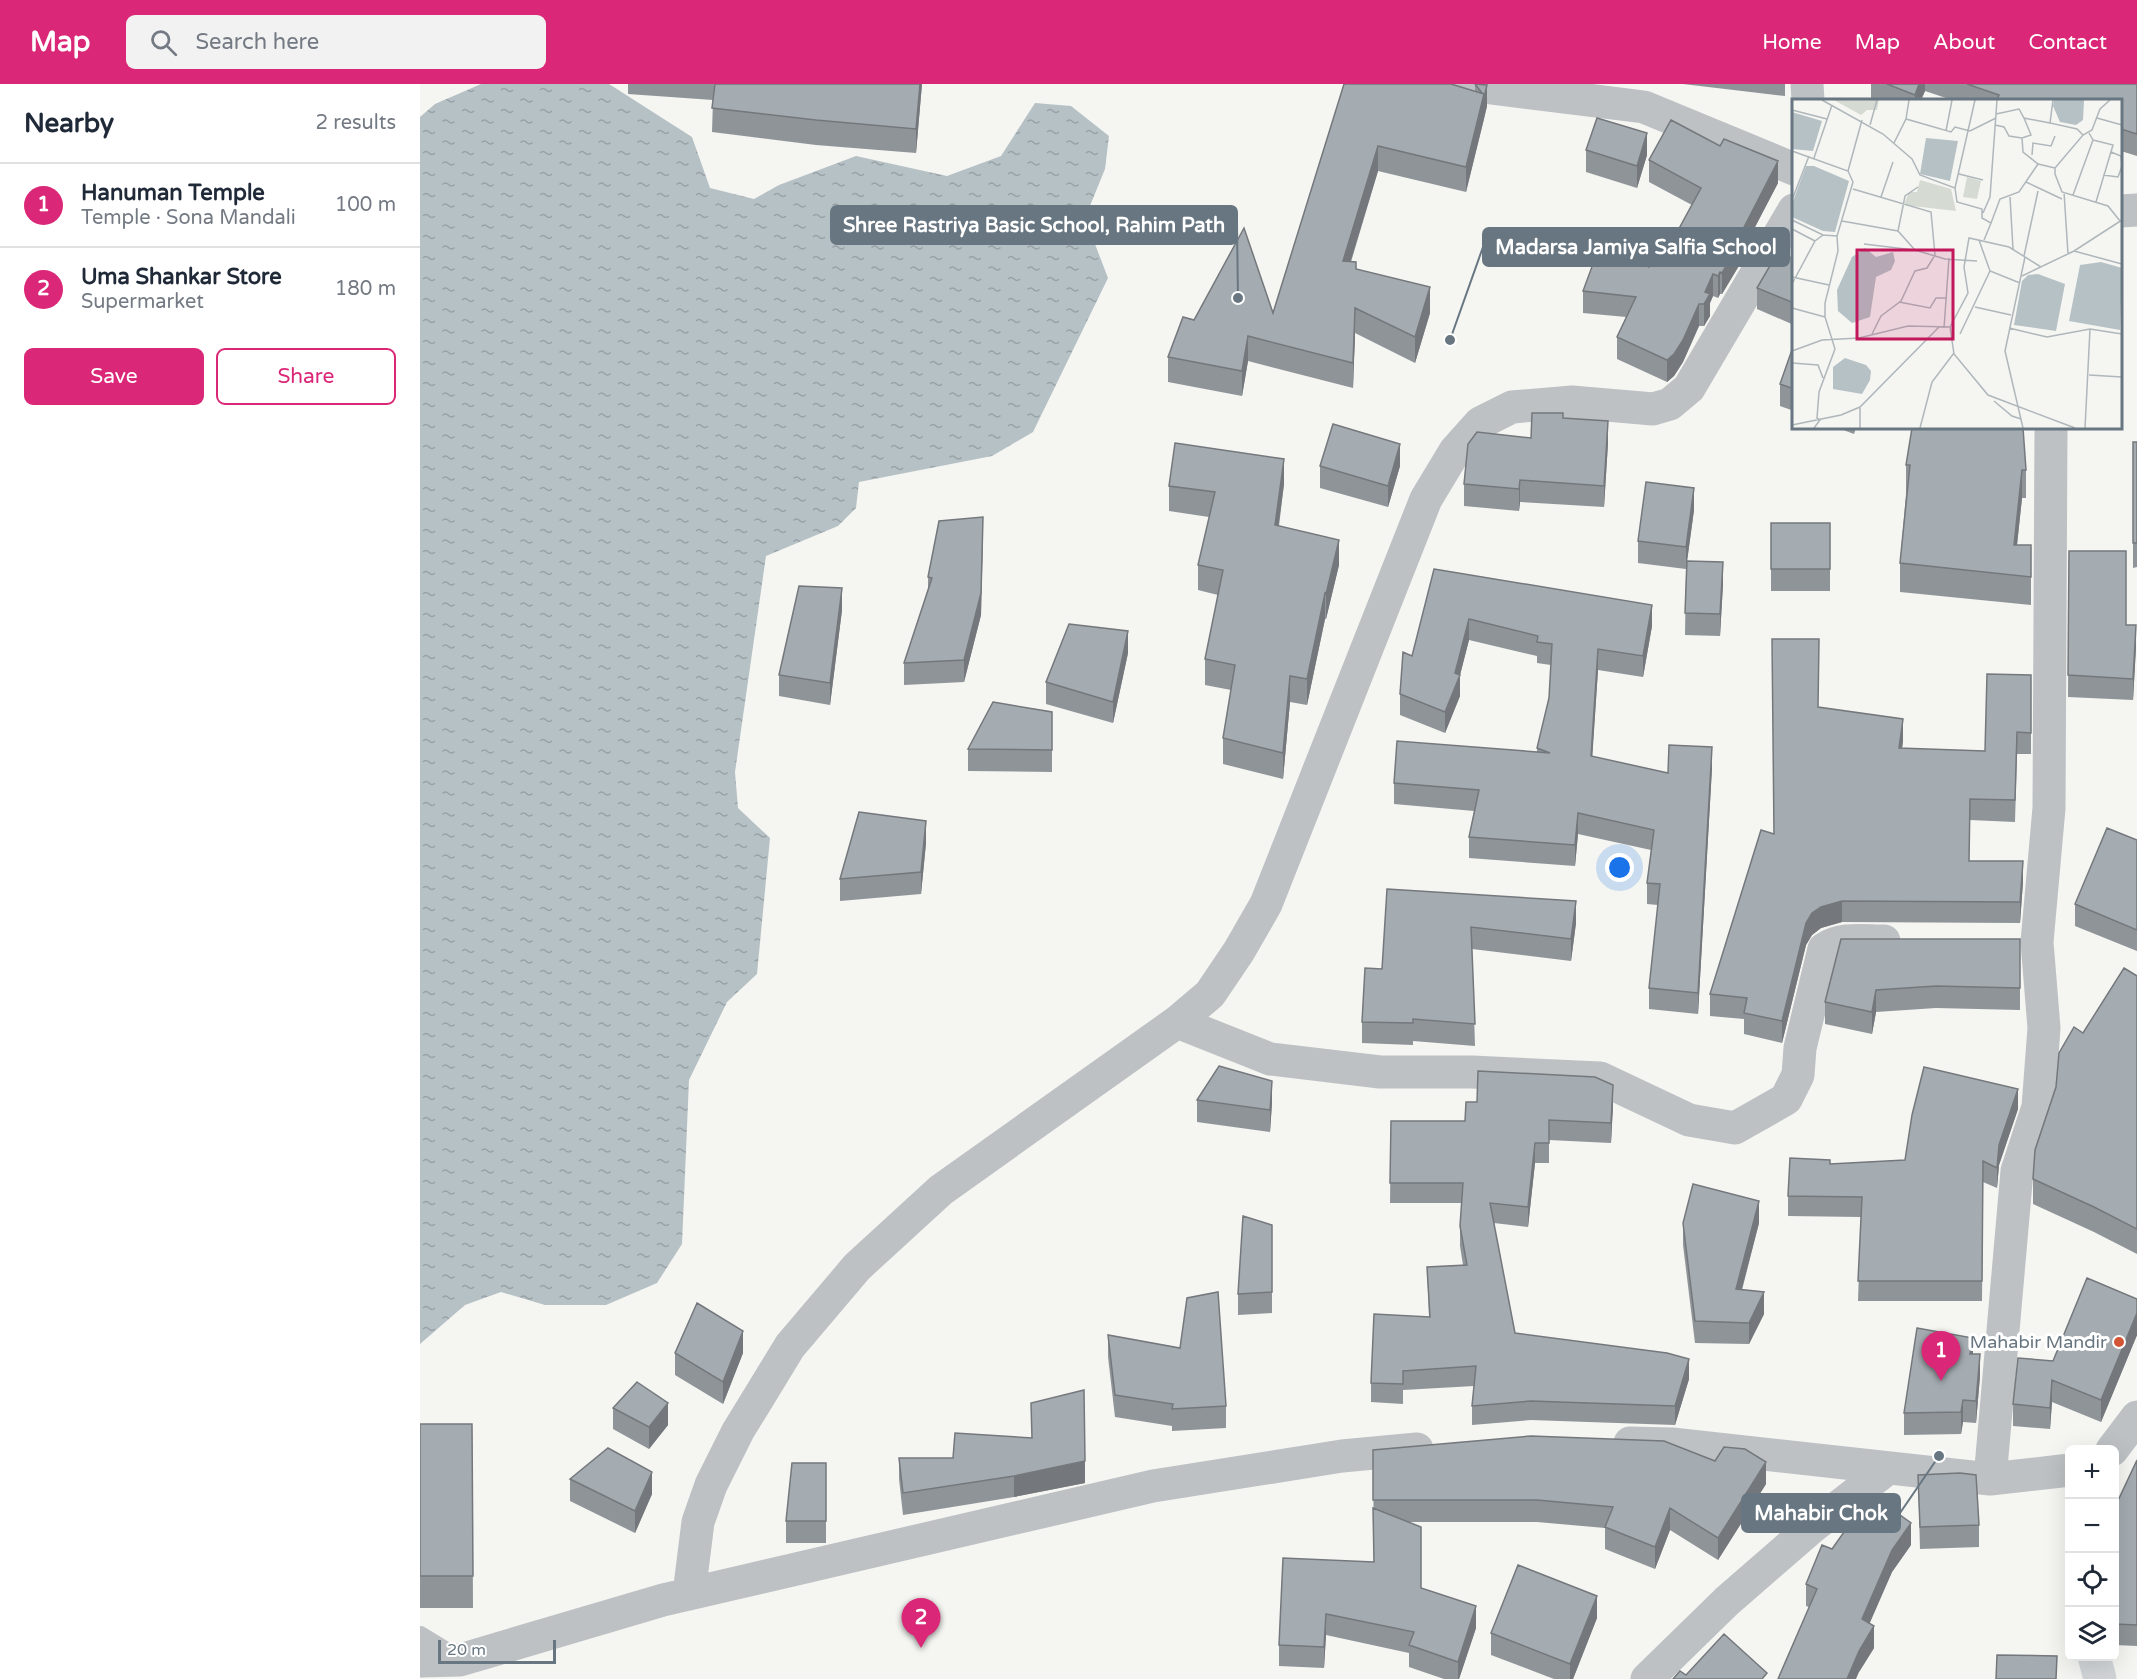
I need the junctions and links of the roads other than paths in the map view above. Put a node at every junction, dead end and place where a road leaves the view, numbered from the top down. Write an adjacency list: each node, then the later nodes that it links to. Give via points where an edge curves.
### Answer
1 (1459, 84): 4 (street, via 1644,107)
2 (1807, 84): 3 (street)
3 (1808, 99)
4 (1792, 168)
5 (2137, 210): 6 (street)
6 (2122, 212)
7 (1792, 213): 12 (street, via 1689,388 1670,404 1653,409 1572,402 1512,407 1480,423 1455,452 1426,499 1266,904 1210,994)
8 (2051, 429): 11 (street, via 2050,798)
9 (1911, 941): 12 (street, via 1842,941 1824,949 1800,1048 1798,1075 1786,1099 1736,1128 1689,1120 1599,1078 1380,1072 1270,1059)
10 (2003, 942): 11 (street)
11 (2037, 942): 19 (street, via 2044,1028 2038,1107 2017,1171)
12 (1177, 1022): 20 (street, via 941,1190 857,1267 790,1346 738,1431 698,1522)
13 (2137, 1417): 15 (street)
14 (1601, 1442): 17 (street, via 1672,1444)
15 (2115, 1445)
16 (1448, 1446): 20 (street, via 1342,1456 1153,1486)
17 (1887, 1469): 19 (street); 25 (street, via 1727,1601)
18 (2065, 1471): 19 (street)
19 (1990, 1479)
20 (689, 1594): 22 (street)
21 (420, 1636): 22 (lane)
22 (460, 1660): 23 (street)
23 (420, 1661)
24 (2095, 1661): 26 (street)
25 (1647, 1679)
26 (2100, 1679)

